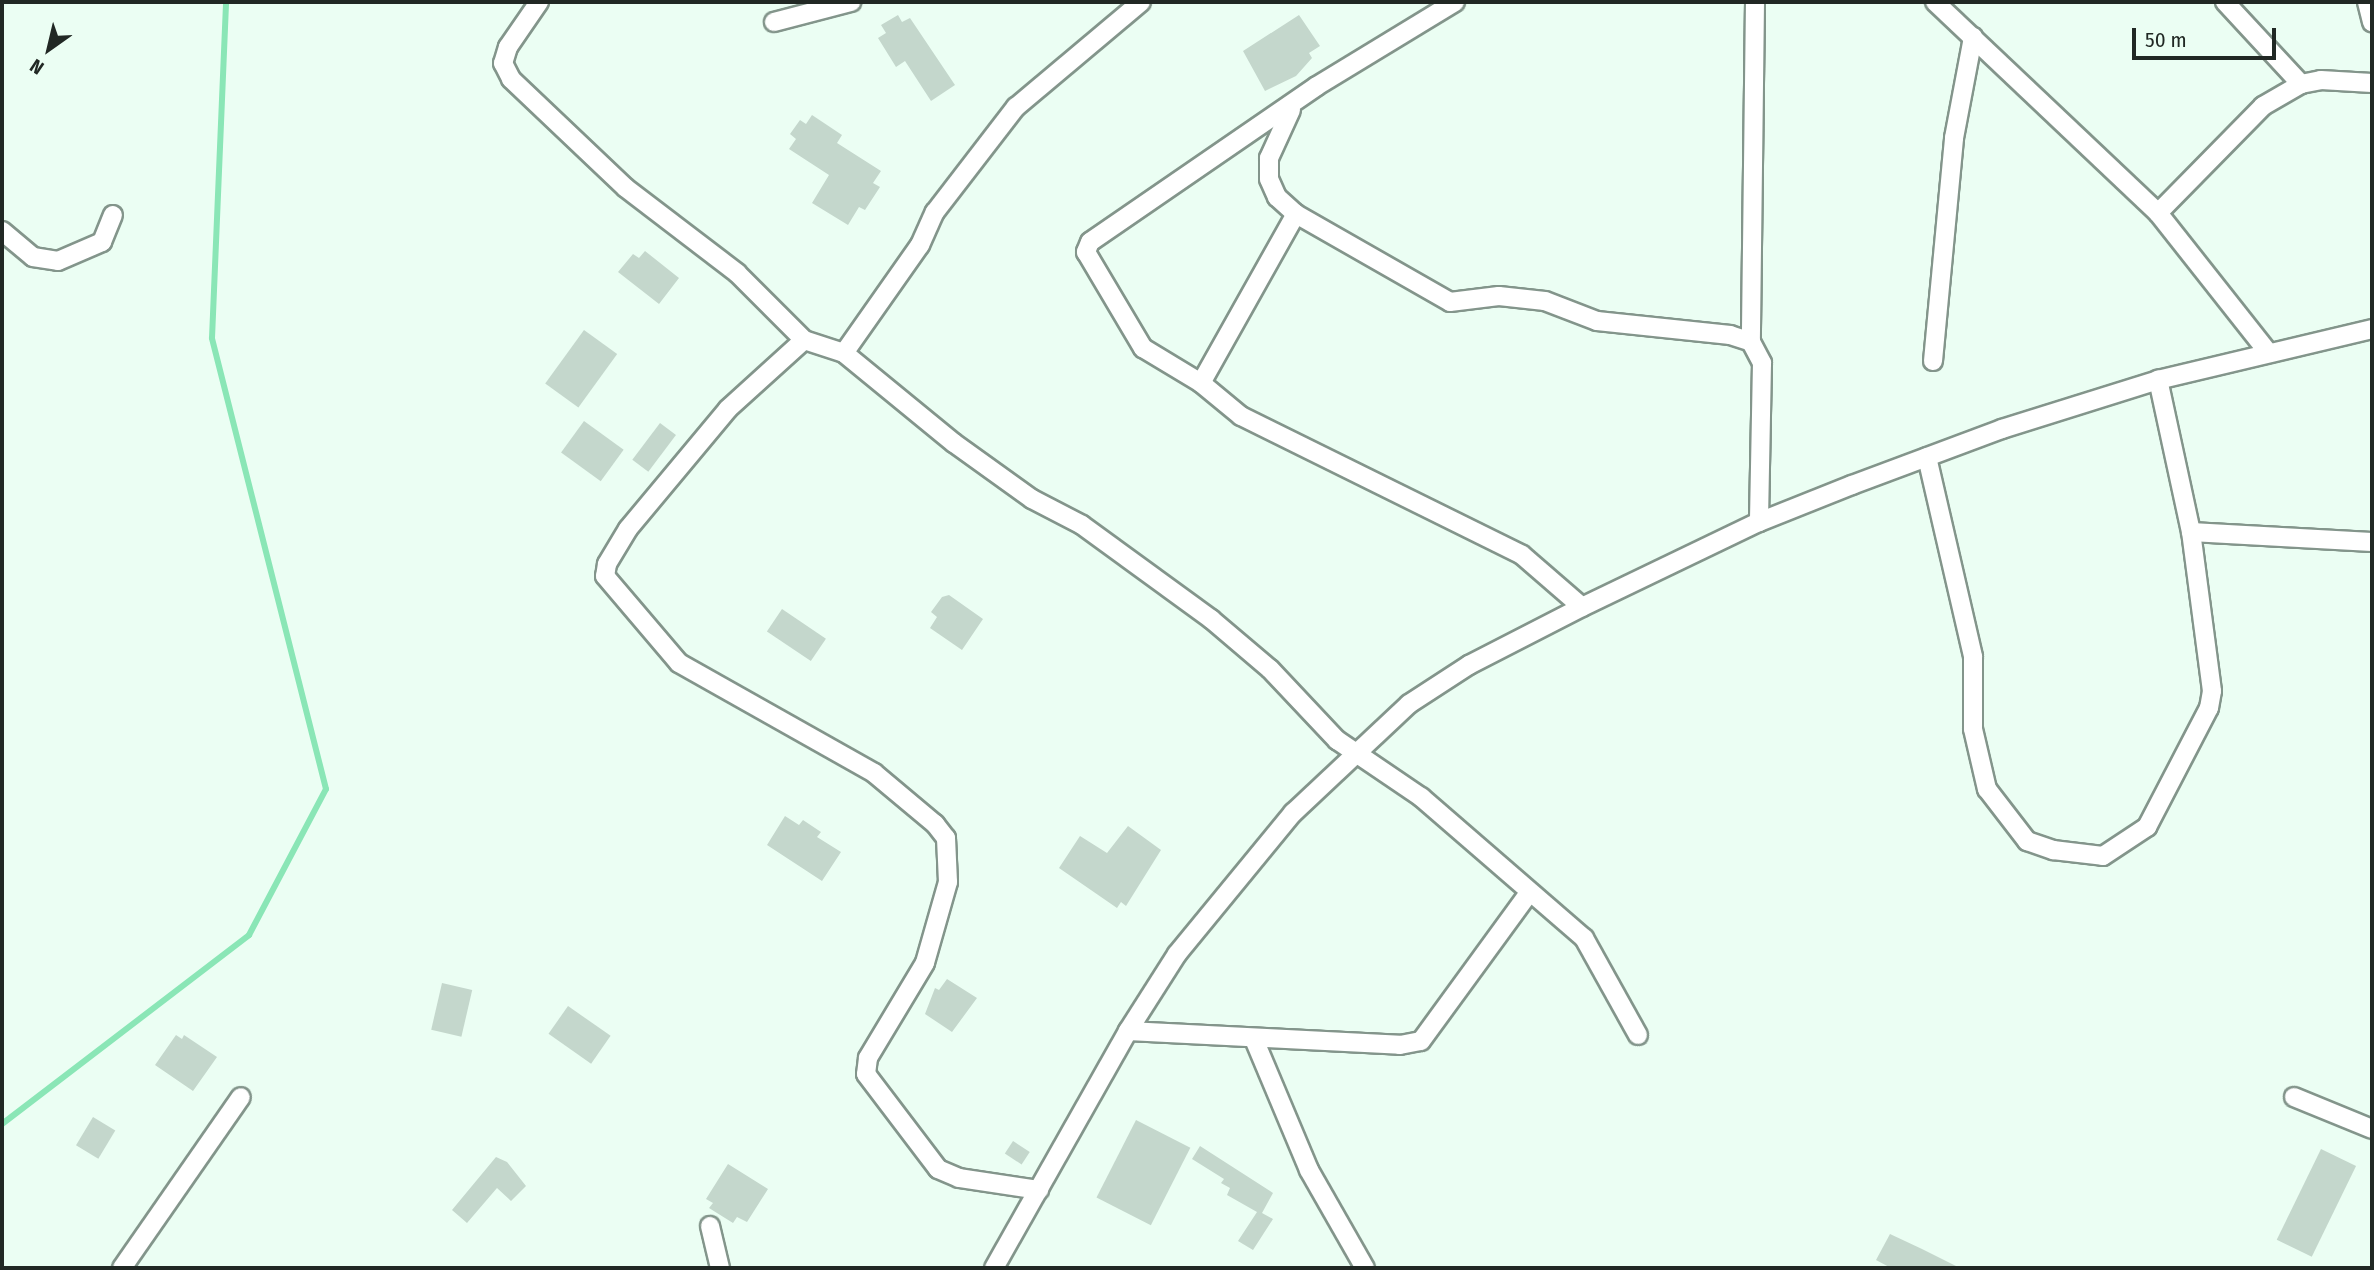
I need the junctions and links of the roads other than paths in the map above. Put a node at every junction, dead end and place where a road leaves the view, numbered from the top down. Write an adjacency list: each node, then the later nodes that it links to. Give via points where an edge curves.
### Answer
1 (539, 2): 20 (street, via 508,47 503,63 511,79 626,188 737,273)
2 (851, 2): 9 (street)
3 (1141, 2): 23 (street, via 1016,107 935,212 920,244)
4 (1455, 2): 14 (street, via 1317,86)
5 (1755, 2): 21 (street)
6 (1935, 2): 11 (street)
7 (2225, 2): 13 (street)
8 (2367, 2): 10 (street)
9 (774, 22)
10 (2372, 22)
11 (1973, 37): 15 (street); 24 (street, via 1954,138)
12 (2372, 83): 13 (street)
13 (2301, 84): 15 (street, via 2263,106)
14 (1294, 106): 16 (street, via 1269,158 1269,179 1277,197); 26 (street, via 1090,242 1086,253 1143,348)
15 (2158, 213): 22 (street)
16 (1296, 214): 21 (street, via 1450,302 1499,296 1545,301 1597,321 1730,335); 26 (street)
17 (113, 215): 18 (street, via 102,243 58,261 33,257)
18 (2, 231)
19 (2372, 329): 22 (street)
20 (804, 340): 23 (street); 40 (street, via 729,409 628,529 607,564 606,576 678,663 874,773 946,838 948,882 925,963 868,1058 866,1074 938,1169 959,1178)
21 (1751, 342): 28 (street, via 1762,363)
22 (2267, 351): 25 (street)
23 (844, 353): 32 (street, via 965,451 1032,499 1092,532 1211,619 1270,669 1337,740)
24 (1933, 361)
25 (2158, 380): 27 (street); 29 (street)
26 (1201, 383): 31 (street, via 1241,416 1522,555)
27 (1927, 457): 28 (street); 29 (street, via 1973,657 1973,729 1987,789 2027,841 2053,850 2103,856 2147,827 2209,708 2210,672)
28 (1759, 522): 31 (street)
29 (2191, 532): 30 (street)
30 (2372, 542)
31 (1582, 607): 32 (street, via 1469,666 1409,704)
32 (1355, 750): 33 (street, via 1420,797); 34 (street, via 1219,899)
33 (1529, 893): 35 (street, via 1584,938); 36 (street, via 1421,1041 1400,1045)
34 (1128, 1031): 36 (street); 40 (street)
35 (1638, 1035)
36 (1254, 1039): 45 (street, via 1309,1170)
37 (240, 1097): 42 (street)
38 (2294, 1097): 39 (street)
39 (2372, 1129)
40 (1040, 1190): 44 (street)
41 (710, 1226): 43 (street)
42 (122, 1268)
43 (720, 1268)
44 (994, 1268)
45 (1365, 1268)

